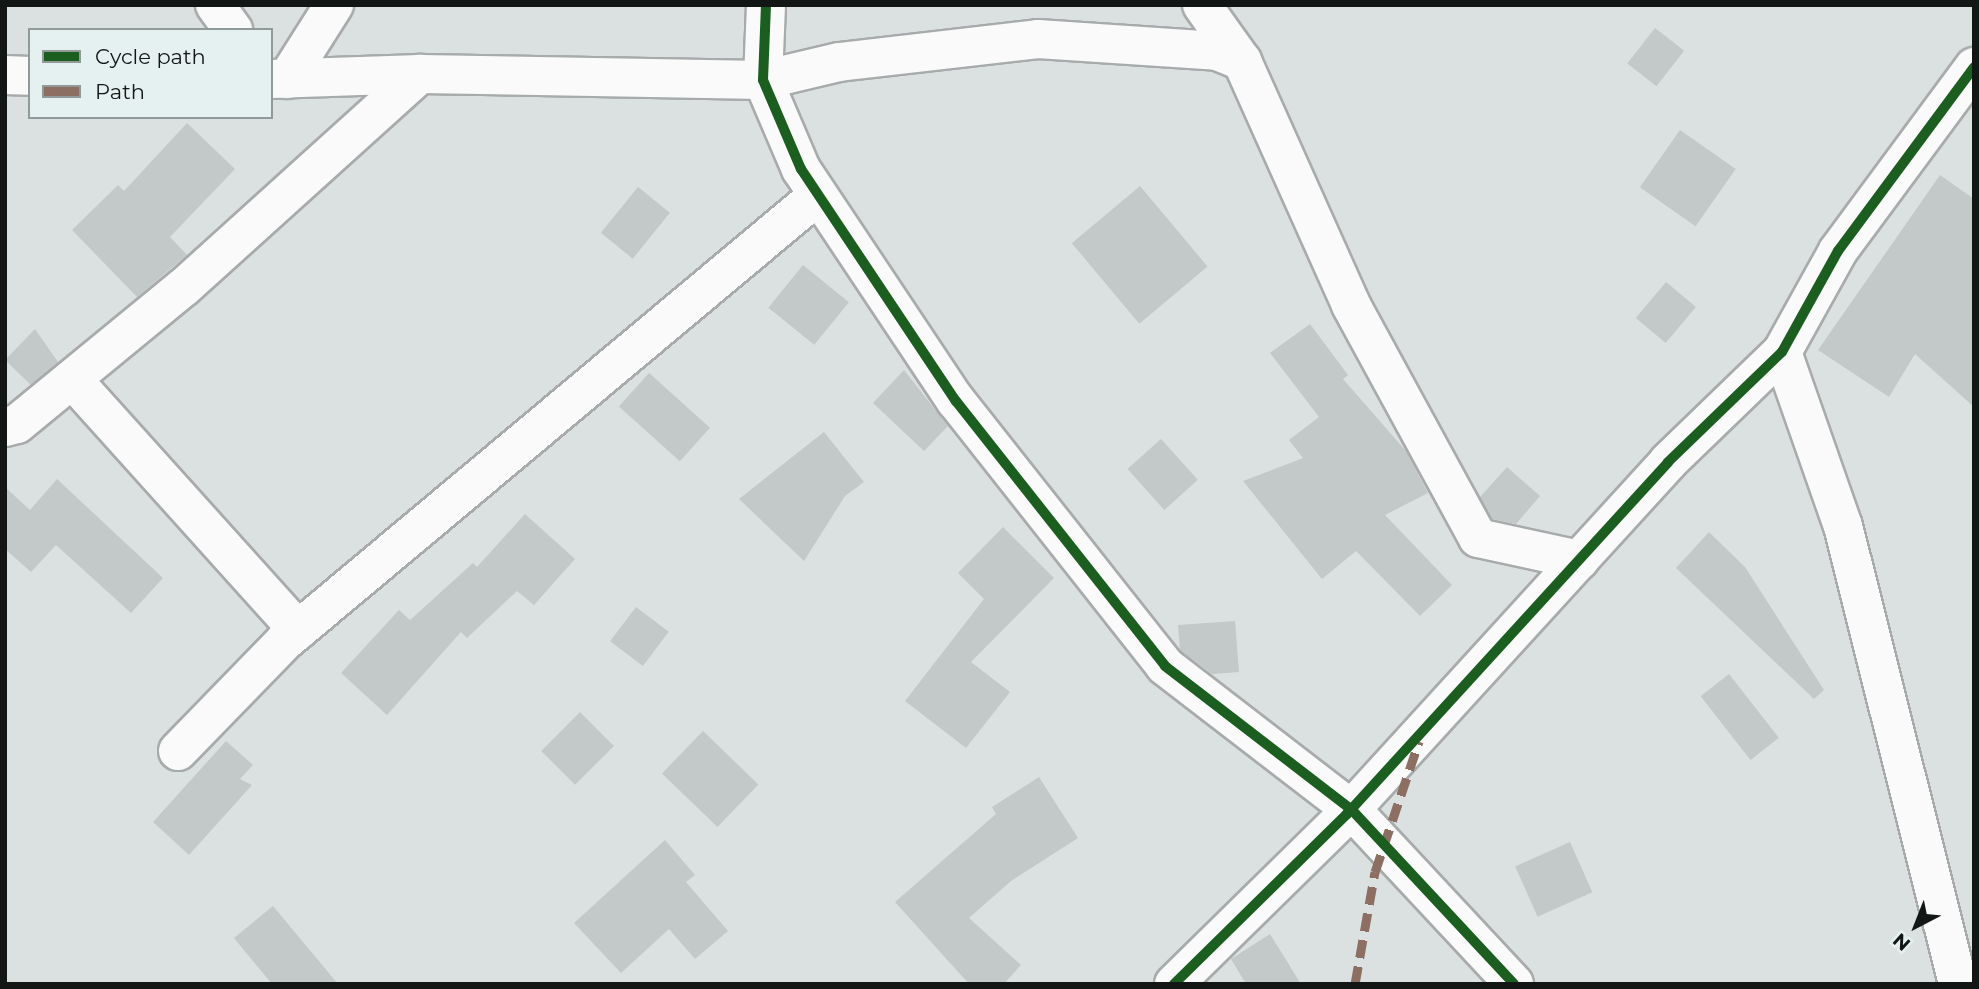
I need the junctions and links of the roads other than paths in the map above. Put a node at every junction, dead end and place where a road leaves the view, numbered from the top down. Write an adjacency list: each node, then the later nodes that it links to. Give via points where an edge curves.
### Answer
1 (215, 5): 5 (street)
2 (334, 5): 11 (street)
3 (766, 5): 12 (street)
4 (1202, 5): 6 (street)
5 (232, 28)
6 (1242, 61): 12 (street, via 1217,51 1038,39 839,62); 17 (street, via 1350,305 1478,538)
7 (1974, 67): 14 (street, via 1839,251)
8 (420, 74): 11 (street); 12 (street); 15 (street, via 184,287)
9 (5, 75): 10 (street)
10 (28, 76)
11 (279, 79)
12 (763, 80): 13 (street)
13 (817, 195): 18 (street); 20 (street, via 956,401 1165,666)
14 (1782, 352): 17 (street, via 1720,408); 23 (street, via 1843,526)
15 (72, 379): 16 (street); 18 (street)
16 (5, 427)
17 (1580, 560): 20 (street)
18 (298, 630): 19 (street)
19 (178, 751)
20 (1351, 809): 21 (street); 22 (street)
21 (1174, 984)
22 (1514, 984)
23 (1958, 984)

